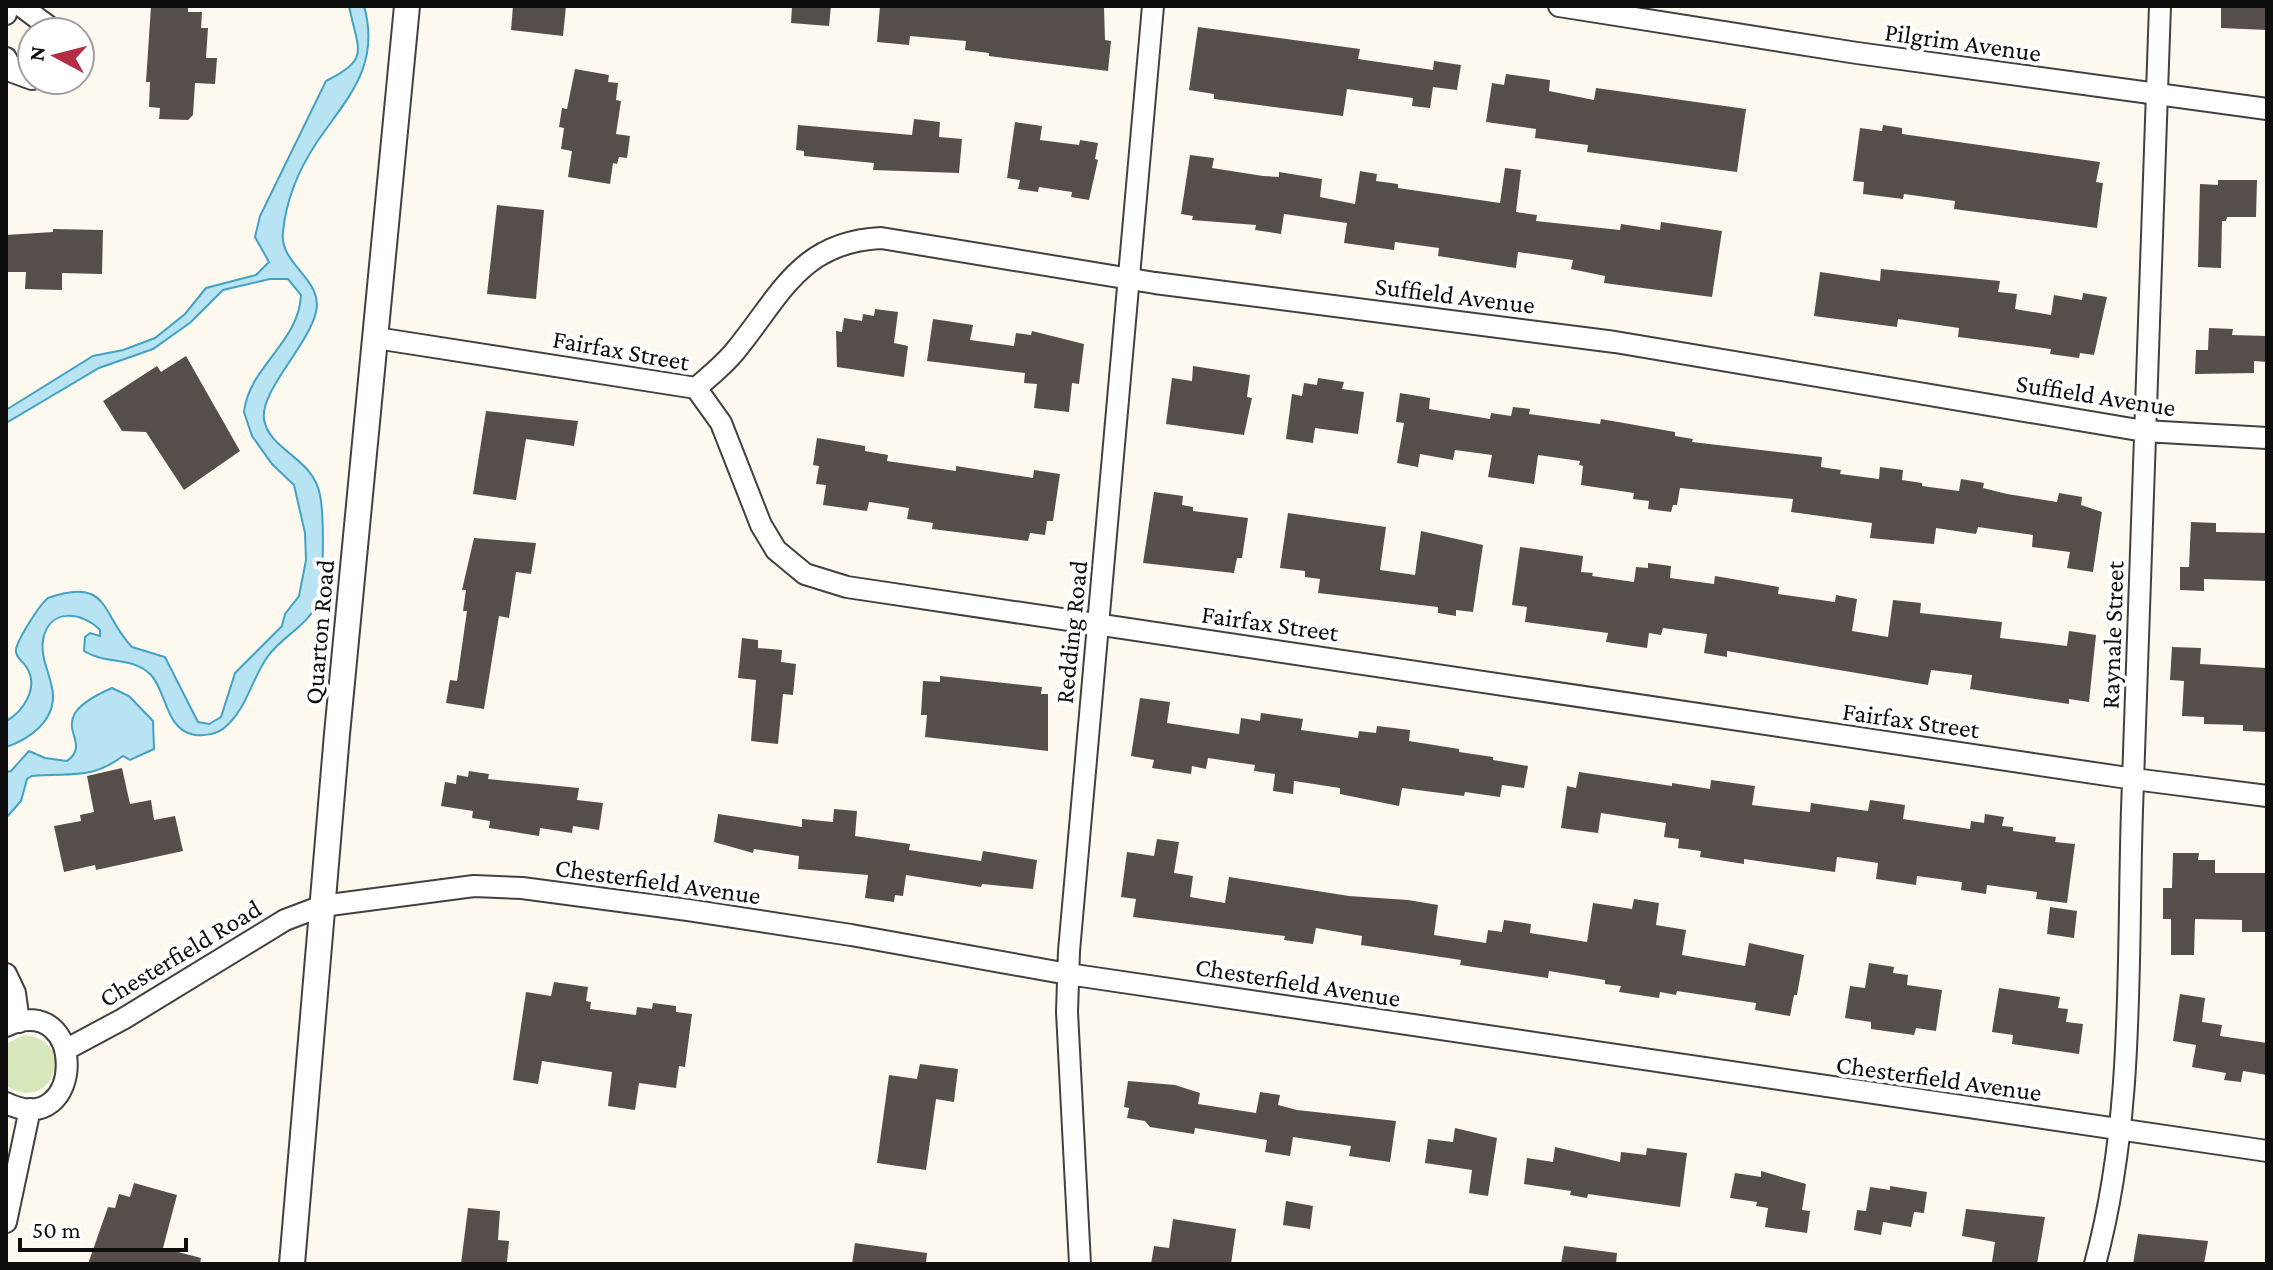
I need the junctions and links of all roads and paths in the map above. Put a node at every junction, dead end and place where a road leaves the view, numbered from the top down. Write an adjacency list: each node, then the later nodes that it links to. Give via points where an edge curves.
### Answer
1 (7, 6): 6 (street)
2 (407, 6): 10 (street, Quarton Road)
3 (1153, 6): 9 (street, Redding Road)
4 (1559, 6): 7 (street, Pilgrim Avenue)
5 (2160, 6): 7 (street, Raynale Street)
6 (6, 14)
7 (2157, 96): 8 (street, Pilgrim Avenue); 12 (street, Raynale Street)
8 (2267, 109)
9 (1131, 278): 11 (street, Suffield Avenue, via 900,240 863,239 809,260 734,352); 12 (street, Suffield Avenue, via 1615,342); 14 (street, Redding Road)
10 (376, 338): 11 (street, Fairfax Street); 17 (street, Quarton Road)
11 (696, 388): 14 (street, Fairfax Street, via 725,431 769,539 796,569 847,587)
12 (2144, 431): 13 (street, Suffield Avenue); 15 (street, Raynale Street)
13 (2267, 438)
14 (1098, 625): 15 (street, Fairfax Street); 19 (street, Redding Road)
15 (2134, 779): 16 (street, Fairfax Street); 24 (street, Raynale Street)
16 (2267, 796)
17 (322, 906): 19 (street, Chesterfield Avenue, via 431,889 522,888 851,935); 21 (street, Chesterfield Road, via 254,936); 27 (street, Quarton Road)
18 (6, 974): 20 (street, via 15,993)
19 (1068, 974): 24 (street, Chesterfield Avenue); 28 (street, Redding Road)
20 (13, 1024): 21 (street, via 39,1023)
21 (67, 1049): 23 (street, via 70,1063 61,1091 51,1102)
22 (6, 1103): 23 (street)
23 (30, 1109): 26 (street)
24 (2120, 1131): 25 (street, Chesterfield Avenue); 29 (street, Raynale Street)
25 (2267, 1151)
26 (6, 1222)
27 (292, 1264)
28 (1080, 1264)
29 (2095, 1264)

